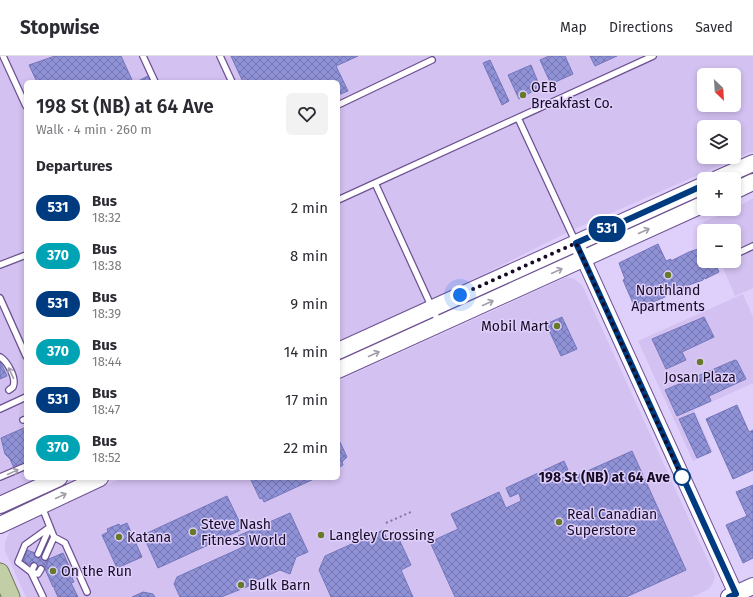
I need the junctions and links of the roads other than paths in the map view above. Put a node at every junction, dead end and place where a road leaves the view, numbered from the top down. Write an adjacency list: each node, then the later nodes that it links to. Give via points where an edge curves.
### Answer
1 (3, 56): 8 (lane)
2 (143, 56): 6 (lane)
3 (220, 56): 7 (lane)
4 (653, 56): 10 (lane)
5 (432, 60): 9 (lane)
6 (154, 80)
7 (231, 80)
8 (24, 102)
9 (340, 104)
10 (518, 118): 14 (lane); 19 (lane)
11 (753, 163): 12 (main road)
12 (733, 172)
13 (753, 182): 16 (main road)
14 (374, 183): 17 (lane); 26 (lane)
15 (697, 188): 19 (main road)
16 (741, 188)
17 (340, 199)
18 (697, 207): 23 (main road, one-way to 18)
19 (576, 243): 23 (street); 26 (main road)
20 (753, 246): 21 (lane)
21 (741, 252)
22 (24, 256): 24 (lane)
23 (583, 259): 27 (main road, one-way to 23); 52 (street)
24 (0, 265)
25 (0, 298): 29 (lane)
26 (432, 308): 27 (lane); 28 (main road)
27 (439, 324): 31 (main road, one-way to 27)
28 (340, 350)
29 (24, 352)
30 (0, 357): 32 (lane, one-way to 30, via 14,386 15,380 5,360)
31 (340, 369)
32 (9, 390)
33 (24, 398): 34 (lane)
34 (0, 408)
35 (24, 467): 36 (lane, one-way to 35)
36 (0, 477)
37 (55, 480): 39 (main road)
38 (96, 480): 40 (main road, one-way to 38)
39 (0, 505)
40 (41, 505): 41 (main road); 42 (lane)
41 (0, 525)
42 (50, 527): 43 (lane); 44 (lane); 49 (lane, via 25,545 18,562)
43 (54, 537): 45 (lane); 51 (lane, via 65,543)
44 (38, 554)
45 (45, 557)
46 (34, 566): 49 (lane)
47 (41, 568): 49 (lane, via 38,574)
48 (0, 572): 53 (main road)
49 (31, 572): 54 (lane)
50 (753, 586): 52 (main road)
51 (87, 592)
52 (734, 596)
53 (11, 597)
54 (43, 597)

